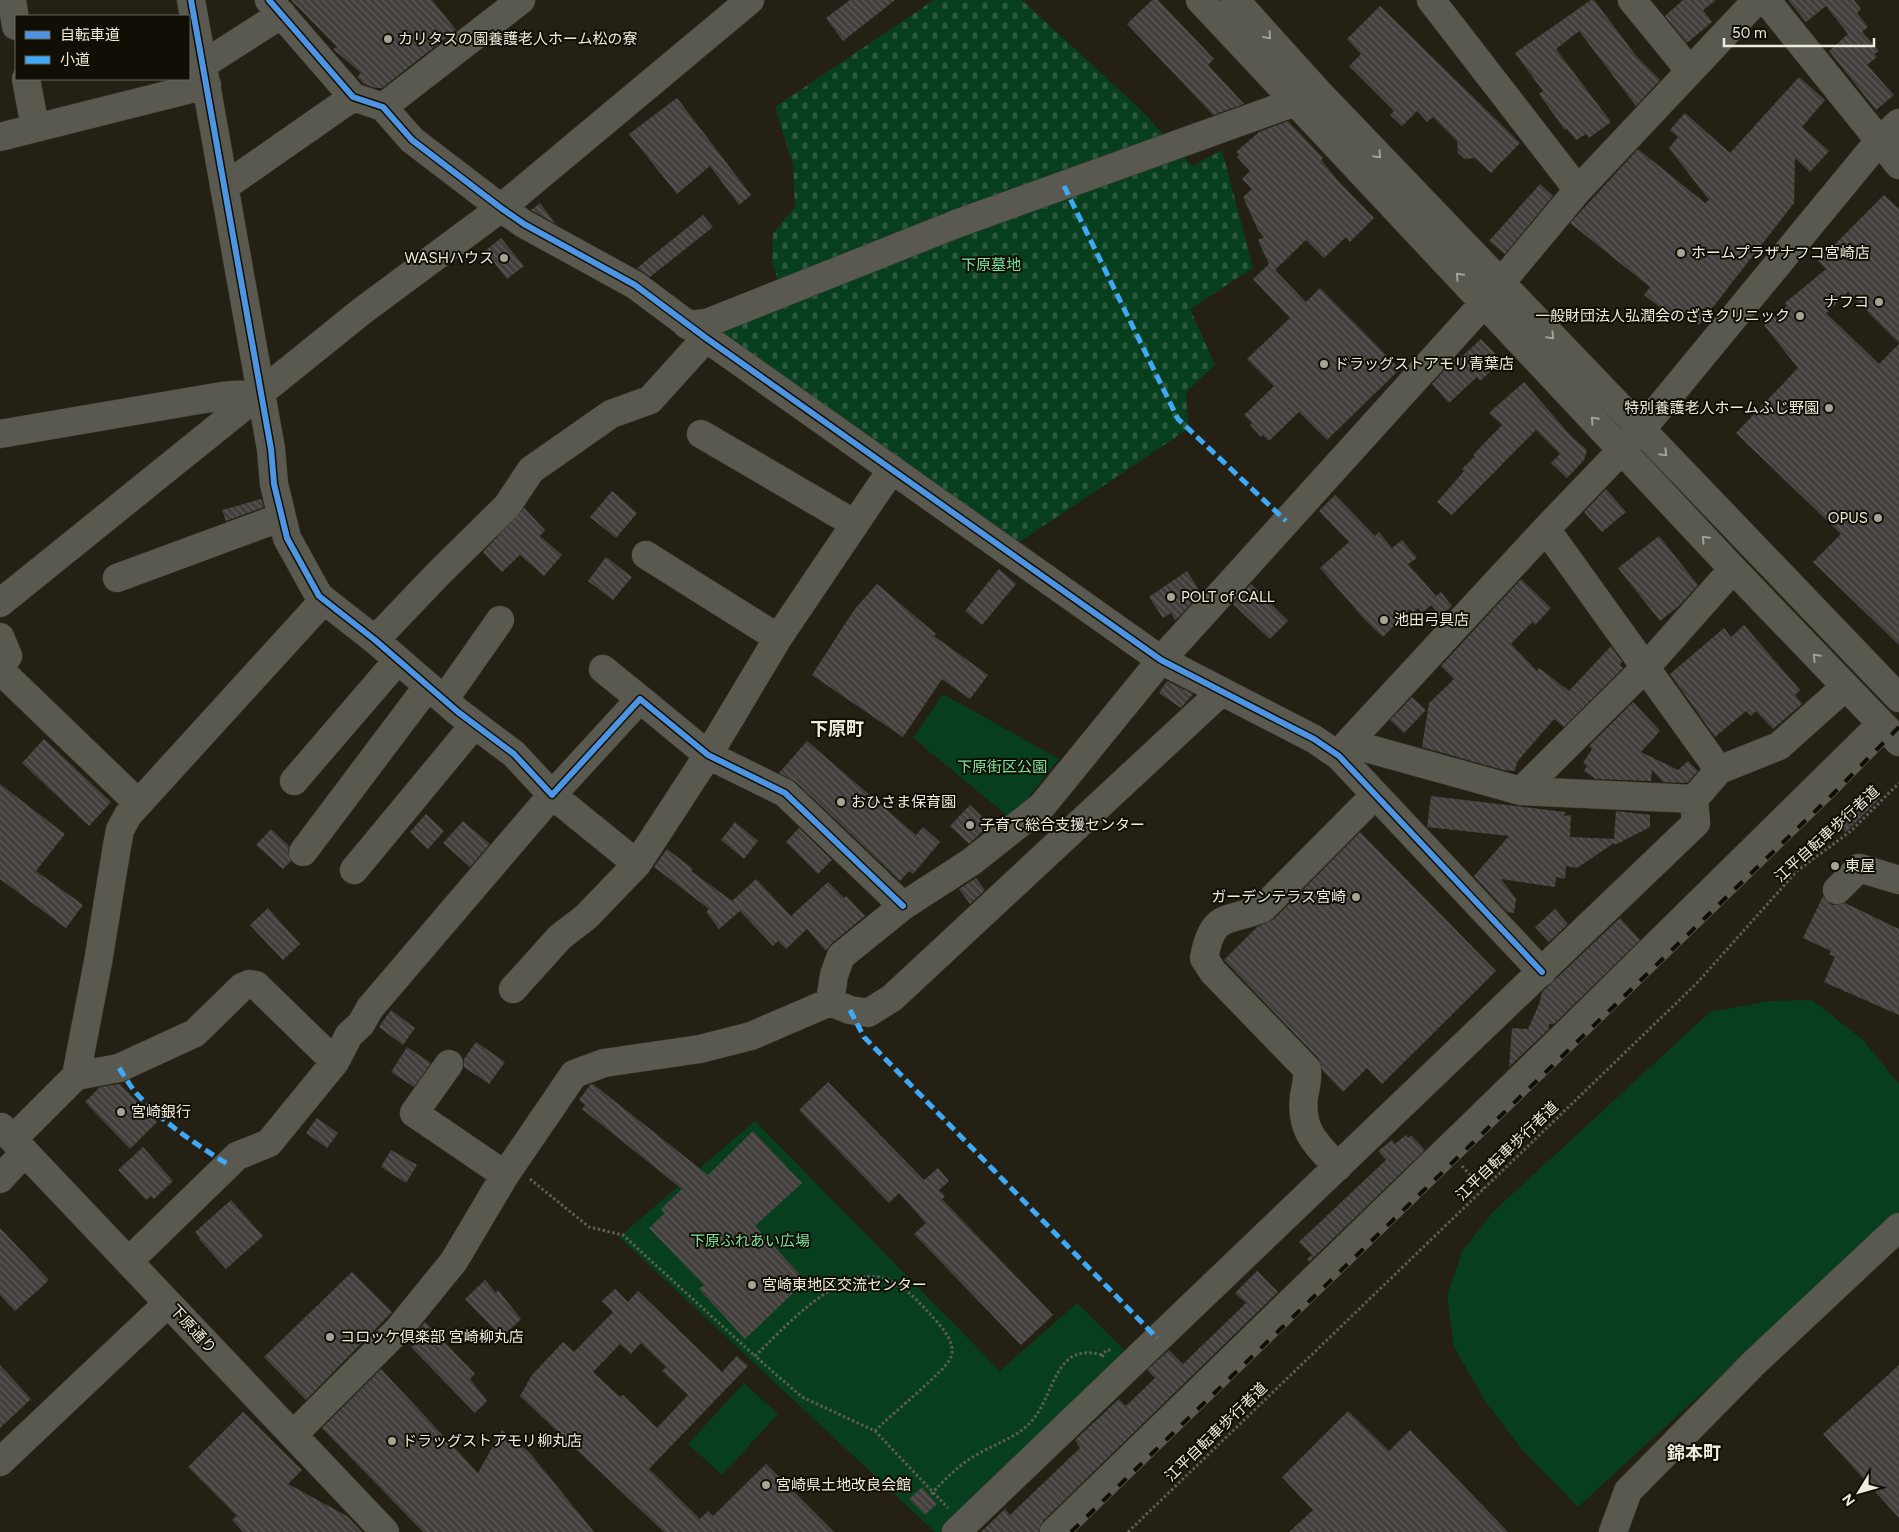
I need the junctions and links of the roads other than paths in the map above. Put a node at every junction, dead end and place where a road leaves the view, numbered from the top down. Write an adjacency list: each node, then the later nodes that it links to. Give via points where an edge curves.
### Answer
1 (12, 0): 12 (street)
2 (191, 0): 14 (street)
3 (521, 0): 20 (street)
4 (750, 0): 28 (street)
5 (1200, 0): 19 (street)
6 (1235, 0): 29 (street, one-way to 29)
7 (1431, 0): 27 (street)
8 (1632, 0): 13 (street)
9 (1757, 0): 13 (street)
10 (1766, 0): 24 (street)
11 (275, 7): 14 (street); 18 (street)
12 (15, 20)
13 (1690, 71): 27 (street)
14 (205, 74): 15 (street); 26 (street)
15 (190, 79)
16 (26, 80): 22 (street)
17 (186, 80): 22 (street)
18 (354, 98): 20 (street); 26 (street)
19 (1296, 102): 29 (street, one-way to 19); 30 (street, via 956,224 707,323)
20 (383, 107): 28 (street, via 412,140)
21 (1899, 123): 24 (street)
22 (35, 127): 23 (street)
23 (0, 136)
24 (1879, 140): 25 (street); 32 (street)
25 (1899, 165)
26 (224, 187): 31 (street)
27 (1578, 190): 29 (street)
28 (501, 208): 30 (street, via 524,224 636,285); 31 (street, via 362,311)
29 (1492, 293): 32 (street, one-way to 32); 35 (street, one-way to 29); 50 (street)
30 (696, 332): 36 (street); 48 (street, via 650,400 611,414 532,470 507,506)
31 (260, 393): 33 (street, via 222,396); 37 (street); 44 (street)
32 (1641, 430): 35 (street); 57 (street, one-way to 57)
33 (0, 434)
34 (701, 434): 38 (street)
35 (1620, 449): 39 (street); 41 (street, one-way to 35)
36 (892, 469): 38 (street); 50 (street)
37 (282, 517): 42 (street); 43 (street, via 288,538)
38 (855, 524): 47 (street)
39 (1546, 528): 51 (street); 61 (street)
40 (646, 554): 47 (street)
41 (1733, 569): 51 (street); 54 (street, one-way to 41)
42 (117, 578)
43 (324, 600): 48 (street); 69 (street)
44 (0, 603)
45 (500, 620): 56 (street)
46 (0, 637): 52 (street, via 8,656)
47 (778, 638): 62 (street)
48 (375, 640): 49 (street)
49 (398, 660): 56 (street); 64 (street)
50 (1161, 660): 55 (street); 75 (street, via 1042,806 971,862)
51 (1646, 667): 63 (street); 65 (street)
52 (0, 669): 69 (street)
53 (603, 669): 58 (street)
54 (1844, 687): 60 (street); 63 (street, via 1779,746)
55 (1221, 692): 61 (street, via 1314,739); 78 (street, via 892,998 868,1012 850,1010)
56 (436, 693): 59 (street); 70 (street)
57 (1899, 698)
58 (640, 700): 62 (street); 66 (street)
59 (474, 725): 66 (street, via 514,754); 72 (street)
60 (1890, 733): 93 (street, via 1448,1149)
61 (1344, 749): 65 (street); 67 (street)
62 (708, 754): 71 (street); 75 (street, via 785,794)
63 (1719, 770): 68 (street)
64 (294, 781)
65 (1521, 791): 68 (street)
66 (552, 795): 71 (street); 79 (street, via 370,1008 361,1024 349,1035)
67 (1375, 795): 76 (street); 83 (street, via 1263,908 1246,915 1230,916 1216,925 1204,958 1213,972 1306,1069 1308,1082 1304,1116 1311,1139)
68 (1694, 799): 76 (street, via 1696,823)
69 (137, 802): 81 (street, via 120,830)
70 (303, 852)
71 (637, 864): 77 (street, via 586,917 560,937)
72 (354, 870)
73 (1899, 880): 74 (street, via 1859,868)
74 (1836, 890)
75 (903, 906): 78 (street, via 841,956)
76 (1542, 972): 83 (street)
77 (513, 989)
78 (830, 1002): 84 (street, via 751,1036 700,1049 604,1062 574,1074)
79 (335, 1062): 81 (street, via 256,985 250,984 242,987 195,1033 120,1068); 87 (street, via 269,1143 238,1156)
80 (449, 1064): 84 (street, via 414,1113)
81 (76, 1076): 82 (street)
82 (13, 1139): 85 (street); 87 (street, 下原通り)
83 (1338, 1167): 91 (street, via 1156,1338)
84 (509, 1170): 89 (street, via 454,1261 398,1330)
85 (0, 1179)
86 (1899, 1227): 94 (street, via 1755,1362 1628,1491)
87 (129, 1261): 88 (street, 下原通り)
88 (168, 1303): 89 (street, 下原通り); 90 (street)
89 (292, 1435): 92 (street, 下原通り)
90 (0, 1462)
91 (953, 1521)
92 (385, 1532)
93 (1054, 1532)
94 (1613, 1532)

